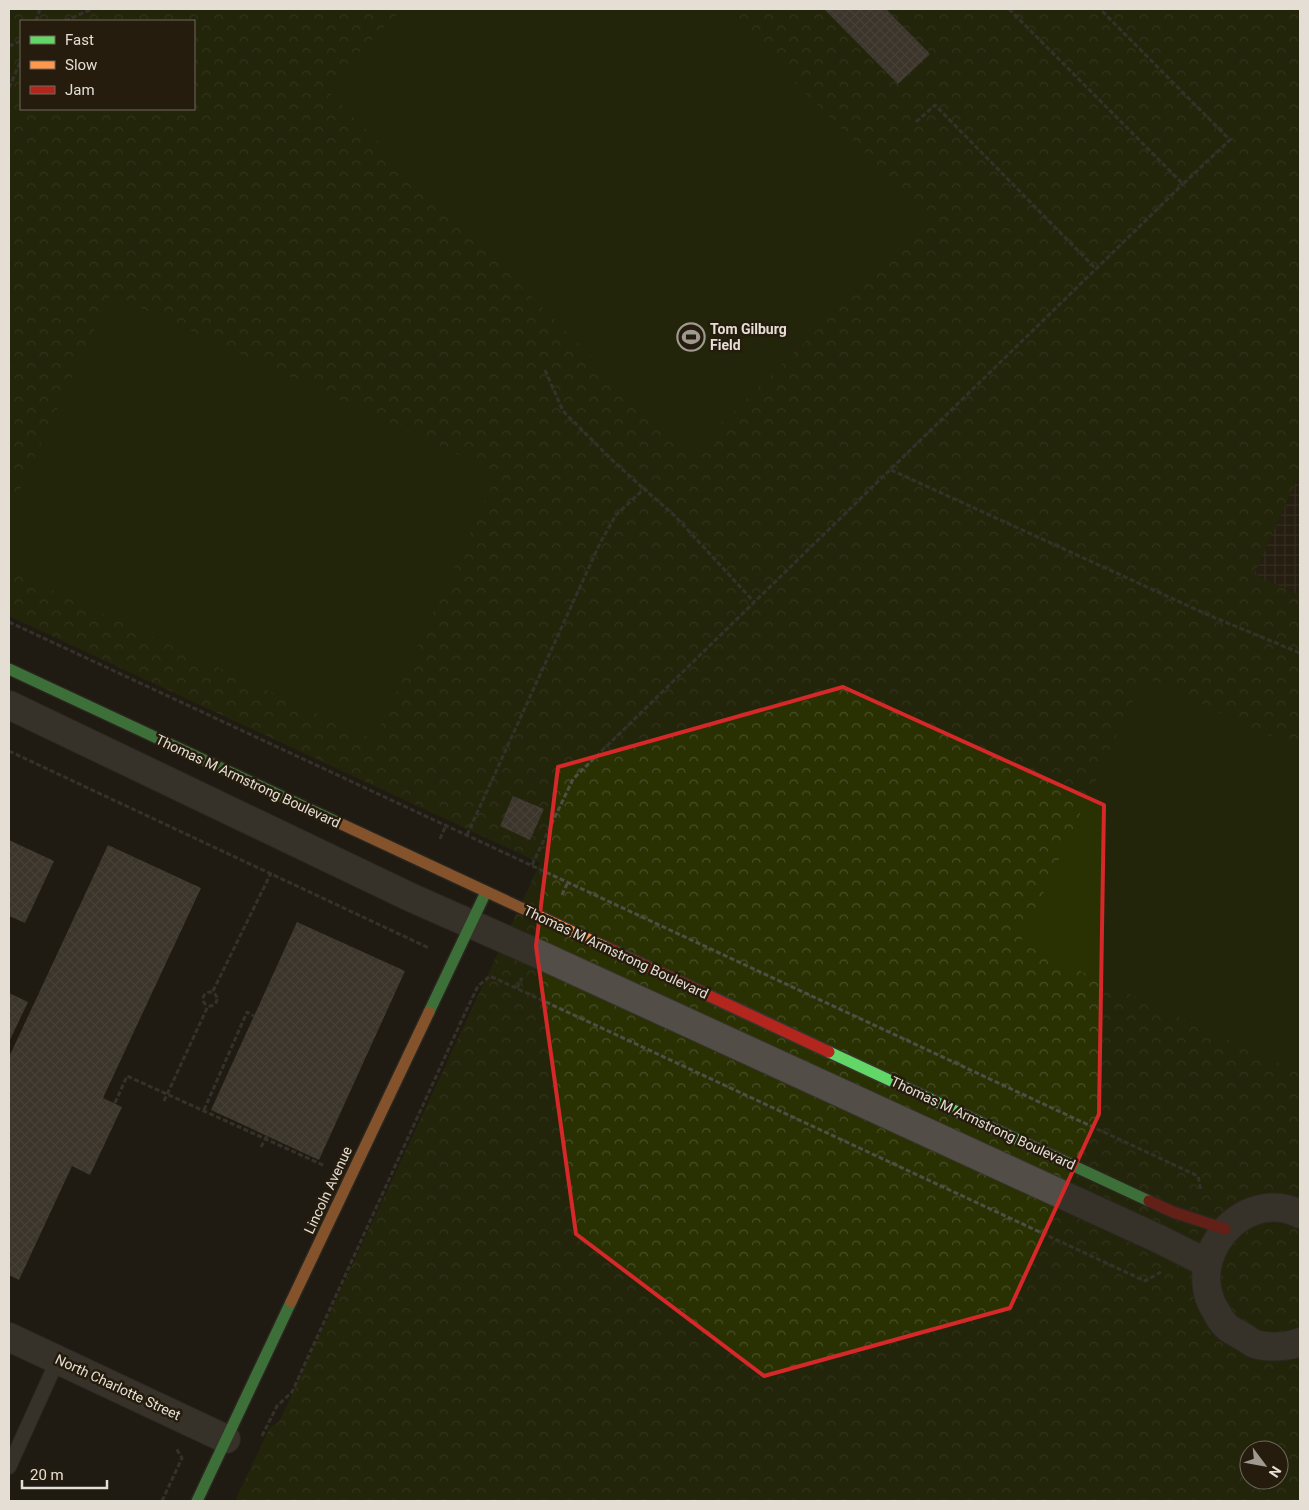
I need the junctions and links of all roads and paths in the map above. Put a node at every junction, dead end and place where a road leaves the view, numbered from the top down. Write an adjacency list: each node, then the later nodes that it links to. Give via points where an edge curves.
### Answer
1 (92, 9): 4 (path)
2 (1009, 9): 8 (path)
3 (1100, 9): 8 (path, via 1230,140)
4 (67, 20)
5 (20, 62): 6 (path)
6 (9, 88)
7 (916, 122): 9 (path, via 935,105)
8 (1184, 184): 9 (path)
9 (1096, 269): 11 (path)
10 (545, 370): 12 (path, via 564,411)
11 (891, 470): 13 (path); 15 (path, via 1206,614)
12 (644, 489): 13 (path, via 675,516); 19 (path, via 616,515 600,543)
13 (755, 603): 20 (path, via 573,779)
14 (9, 622): 19 (path)
15 (1300, 653)
16 (9, 669): 22 (street, Thomas M Armstrong Boulevard)
17 (9, 705): 23 (street)
18 (9, 751): 21 (path)
19 (467, 835): 20 (path)
20 (532, 866): 35 (path, via 1198,1176 1200,1190)
21 (271, 873): 24 (path); 25 (path)
22 (486, 892): 23 (street, Lincoln Avenue); 37 (street, Thomas M Armstrong Boulevard, via 1173,1212)
23 (471, 924): 38 (street); 43 (street, Lincoln Avenue)
24 (429, 947)
25 (213, 991): 26 (path, via 218,1000); 26 (path, via 203,996)
26 (208, 1006): 28 (path)
27 (254, 1016): 31 (path, via 247,1012)
28 (168, 1094): 29 (path); 30 (path, via 127,1076); 31 (path)
29 (164, 1101)
30 (115, 1103)
31 (204, 1110): 32 (path)
32 (266, 1137): 33 (path); 34 (path)
33 (262, 1147)
34 (325, 1166)
35 (1205, 1194)
36 (1300, 1214): 37 (street, via 1291,1209 1268,1208 1244,1214)
37 (1224, 1230): 38 (street)
38 (1207, 1263): 41 (street, via 1211,1305 1225,1325 1254,1344 1273,1347)
39 (1164, 1270): 44 (path, via 1145,1281 490,976 478,986 465,1012 292,1392 277,1406)
40 (9, 1336): 42 (street, North Charlotte Street)
41 (1300, 1342)
42 (58, 1359): 43 (street, North Charlotte Street); 46 (lane)
43 (226, 1439): 48 (street, Lincoln Avenue)
44 (260, 1440)
45 (170, 1444): 47 (path, via 182,1458)
46 (9, 1466)
47 (162, 1501)
48 (196, 1501)

